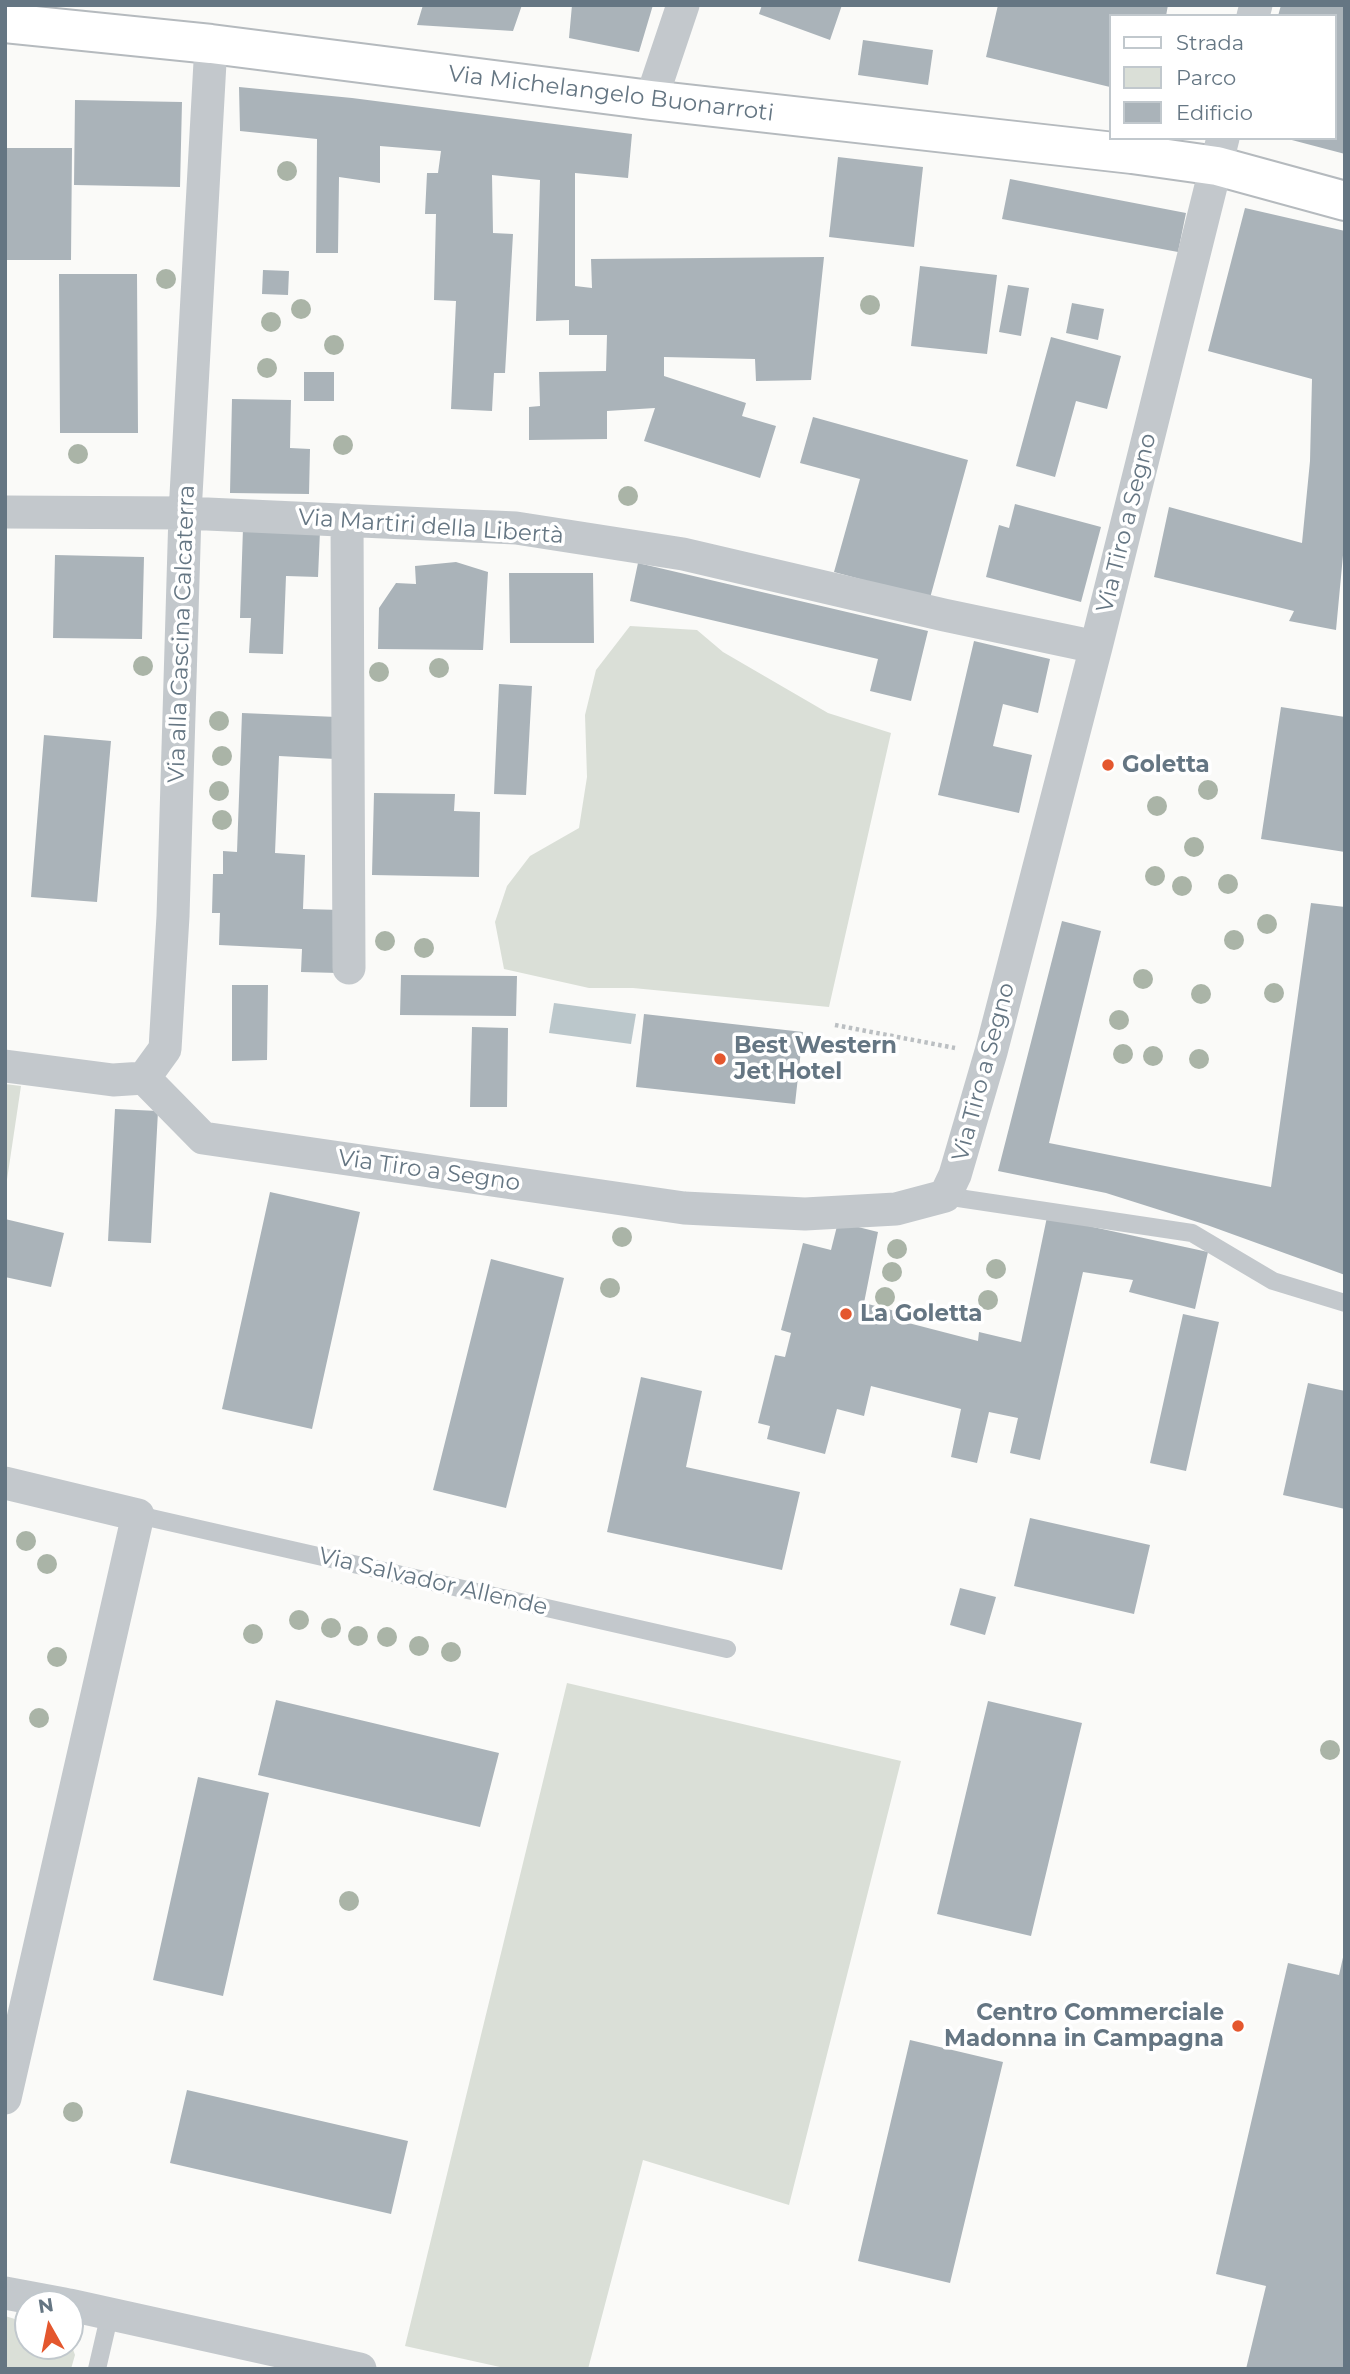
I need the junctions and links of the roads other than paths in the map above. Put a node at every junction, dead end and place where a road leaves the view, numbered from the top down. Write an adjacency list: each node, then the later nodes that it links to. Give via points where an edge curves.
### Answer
1 (683, 5): 4 (street)
2 (5, 23): 3 (main road, Via Michelangelo Buonarroti)
3 (211, 44): 4 (main road, Via Michelangelo Buonarroti); 8 (street, Via alla Cascina Calcaterra)
4 (651, 100): 5 (main road, Via Michelangelo Buonarroti, via 1132,154)
5 (1220, 152): 6 (main road, Via Michelangelo Buonarroti); 10 (street, Via Tiro a Segno)
6 (1345, 201)
7 (5, 512): 8 (street, Via Martiri della Libertà)
8 (185, 513): 9 (street, Via Martiri della Libertà); 13 (street, Via alla Cascina Calcaterra, via 165,1049)
9 (348, 520): 10 (street, Via Martiri della Libertà, via 516,528 683,554); 11 (street)
10 (1096, 647): 14 (street, Via Tiro a Segno, via 991,1052)
11 (349, 968)
12 (5, 1066): 13 (street, via 113,1080)
13 (144, 1078): 14 (street, Via Tiro a Segno, via 203,1138 684,1208 805,1214 896,1209)
14 (945, 1196): 15 (lane, via 1192,1233 1273,1281)
15 (1345, 1303)
16 (5, 1483): 17 (street, Via Salvador Allende)
17 (138, 1515): 18 (lane, Via Salvador Allende); 19 (street)
18 (727, 1650)
19 (5, 2098)
20 (84, 2308): 21 (street)
21 (110, 2313): 22 (lane); 23 (street)
22 (97, 2369)
23 (360, 2369)

